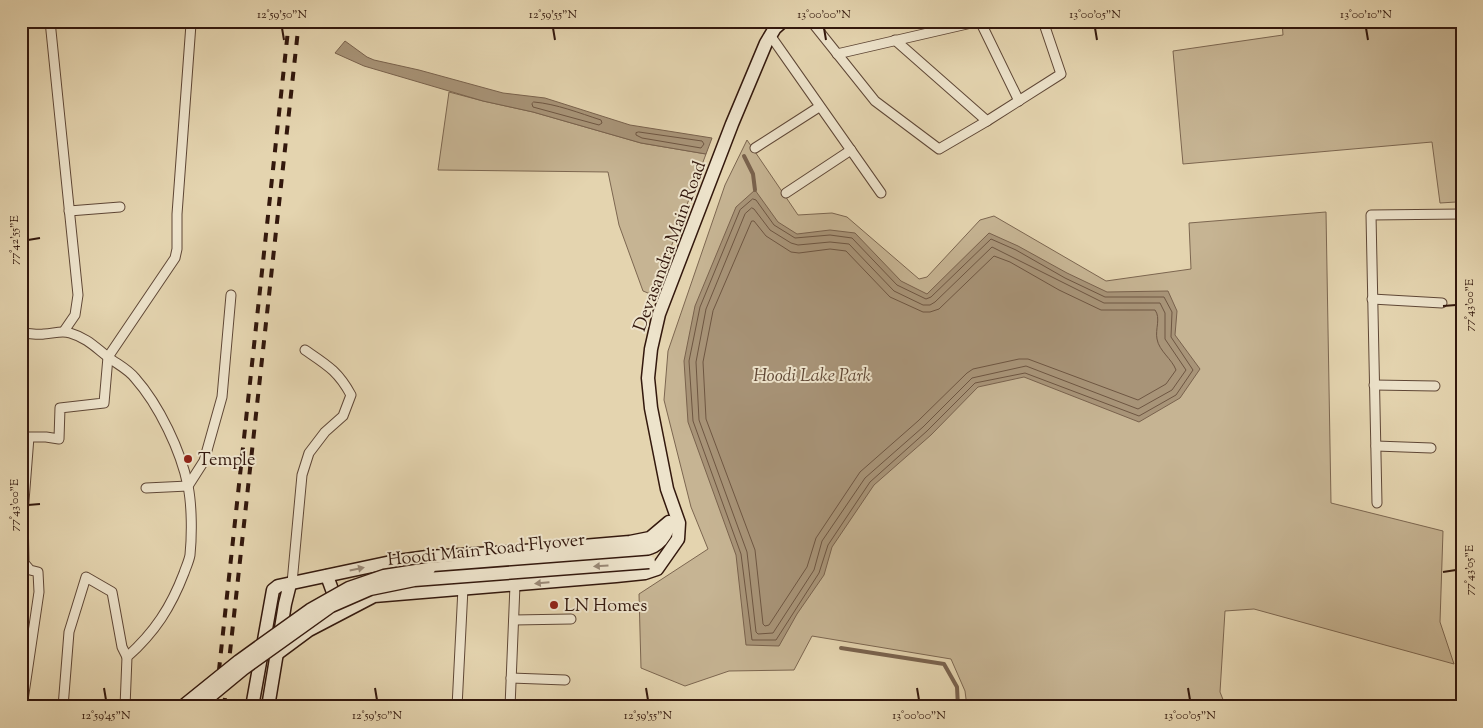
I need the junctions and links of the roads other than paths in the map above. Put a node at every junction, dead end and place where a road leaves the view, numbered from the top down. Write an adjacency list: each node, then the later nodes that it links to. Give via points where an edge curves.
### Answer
1 (50, 21): 17 (street)
2 (783, 21): 6 (main road, Devasandra Main Road)
3 (811, 21): 8 (street)
4 (1043, 21): 9 (street, via 1061,74)
5 (191, 24): 25 (street, via 175,258)
6 (770, 35): 10 (street); 33 (main road, Devasandra Main Road, via 659,314 651,349 648,378 651,408)
7 (895, 40): 8 (street); 9 (street, via 980,21); 11 (street)
8 (837, 54): 11 (street, via 875,101 939,149)
9 (1019, 101): 11 (street)
10 (819, 107): 12 (street); 13 (street)
11 (987, 121)
12 (756, 148)
13 (850, 150): 14 (street); 15 (street)
14 (786, 193)
15 (880, 193)
16 (120, 207): 17 (street)
17 (69, 211): 22 (street, via 78,295 75,315)
18 (1462, 214): 20 (street, via 1371,215)
19 (231, 296): 30 (street, via 222,397 204,461)
20 (1372, 299): 21 (street); 26 (street)
21 (1442, 303)
22 (64, 331): 23 (street); 25 (street, via 90,341)
23 (21, 333)
24 (305, 350): 38 (street, via 328,365 342,379 351,395 343,416 309,453 302,475)
25 (108, 357): 30 (street, via 134,376 152,401 178,452); 34 (street, via 104,403 60,408 59,439 29,437)
26 (1374, 384): 27 (street); 28 (street)
27 (1435, 386)
28 (1376, 446): 29 (street); 32 (street)
29 (1431, 448)
30 (188, 486): 31 (street); 45 (street, via 190,556 177,592 159,624)
31 (146, 488)
32 (1377, 503)
33 (674, 509): 35 (main road); 36 (main road, Devasandra Main Road, via 679,523 678,539)
34 (22, 514): 48 (street, via 24,563 30,570 38,572)
35 (668, 526): 37 (main road, one-way to 35, via 427,557 630,542 650,538); 51 (main road, Hoodi Main Road Flyover, bridge, via 652,548 632,552 429,569 384,576 349,588 310,610)
36 (669, 552): 39 (main road, Devasandra Main Road, one-way to 39, via 657,569 645,573); 52 (main road, Hoodi Main Road Flyover, one-way to 52, bridge, via 649,562 414,580 370,589 332,606 243,669)
37 (327, 576): 38 (main road); 41 (main road)
38 (287, 585): 44 (main road); 53 (main road, via 273,590)
39 (515, 585): 40 (main road, Devasandra Main Road); 42 (street)
40 (463, 588): 41 (main road, Devasandra Main Road, via 374,596); 55 (street)
41 (341, 613): 44 (main road, Devasandra Main Road, via 309,630)
42 (514, 620): 43 (street); 46 (street)
43 (571, 620)
44 (278, 653): 54 (main road)
45 (127, 657): 49 (street, via 122,647 112,592 86,577 69,632); 50 (street)
46 (511, 678): 47 (street); 56 (street)
47 (565, 680)
48 (22, 707)
49 (63, 707)
50 (125, 707)
51 (182, 707)
52 (197, 707)
53 (252, 707)
54 (268, 707)
55 (457, 707)
56 (510, 707)

